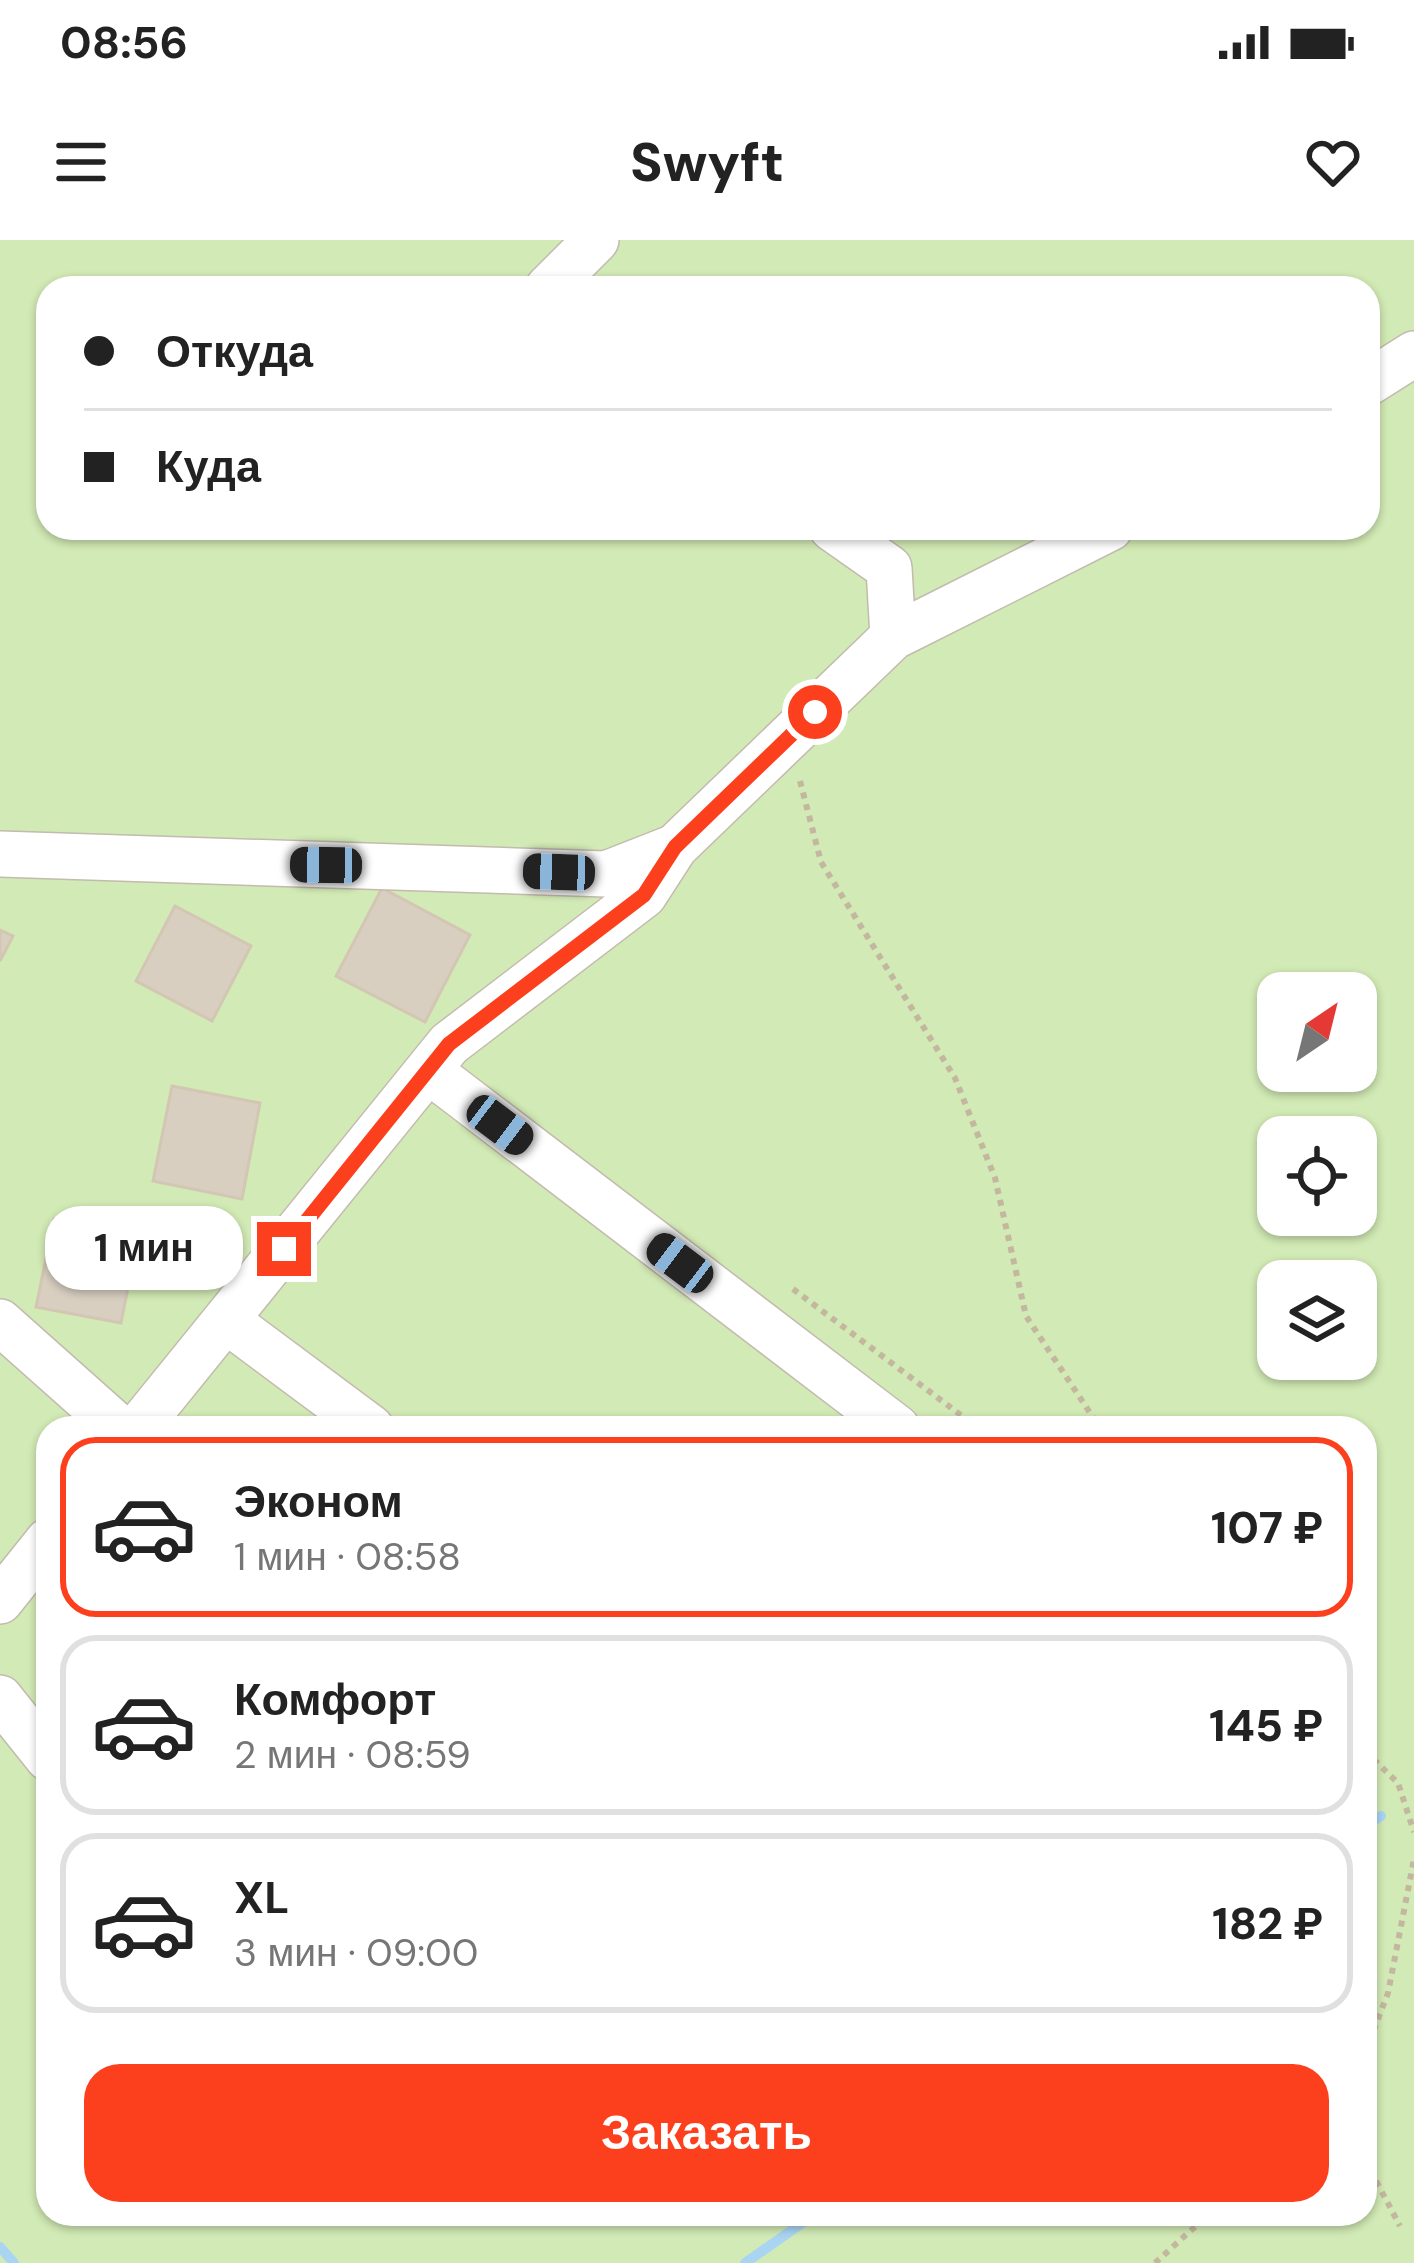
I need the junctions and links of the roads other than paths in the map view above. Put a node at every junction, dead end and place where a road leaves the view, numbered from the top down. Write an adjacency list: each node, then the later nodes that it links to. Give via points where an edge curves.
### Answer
1 (596, 240): 2 (street)
2 (560, 276)
3 (1414, 355): 4 (street)
4 (1380, 375)
5 (849, 540): 7 (street, via 889,568)
6 (1086, 540): 7 (street)
7 (893, 637): 8 (street)
8 (675, 847): 9 (street, via 606,874); 10 (street, via 644,895 449,1044)
9 (0, 854)
10 (428, 1070): 11 (street); 16 (street)
11 (226, 1320): 14 (street); 15 (street)
12 (0, 1322): 13 (street)
13 (106, 1416)
14 (148, 1416)
15 (355, 1416)
16 (881, 1416)
17 (36, 1563): 18 (street)
18 (0, 1601)
19 (0, 1698): 20 (street)
20 (36, 1743)

